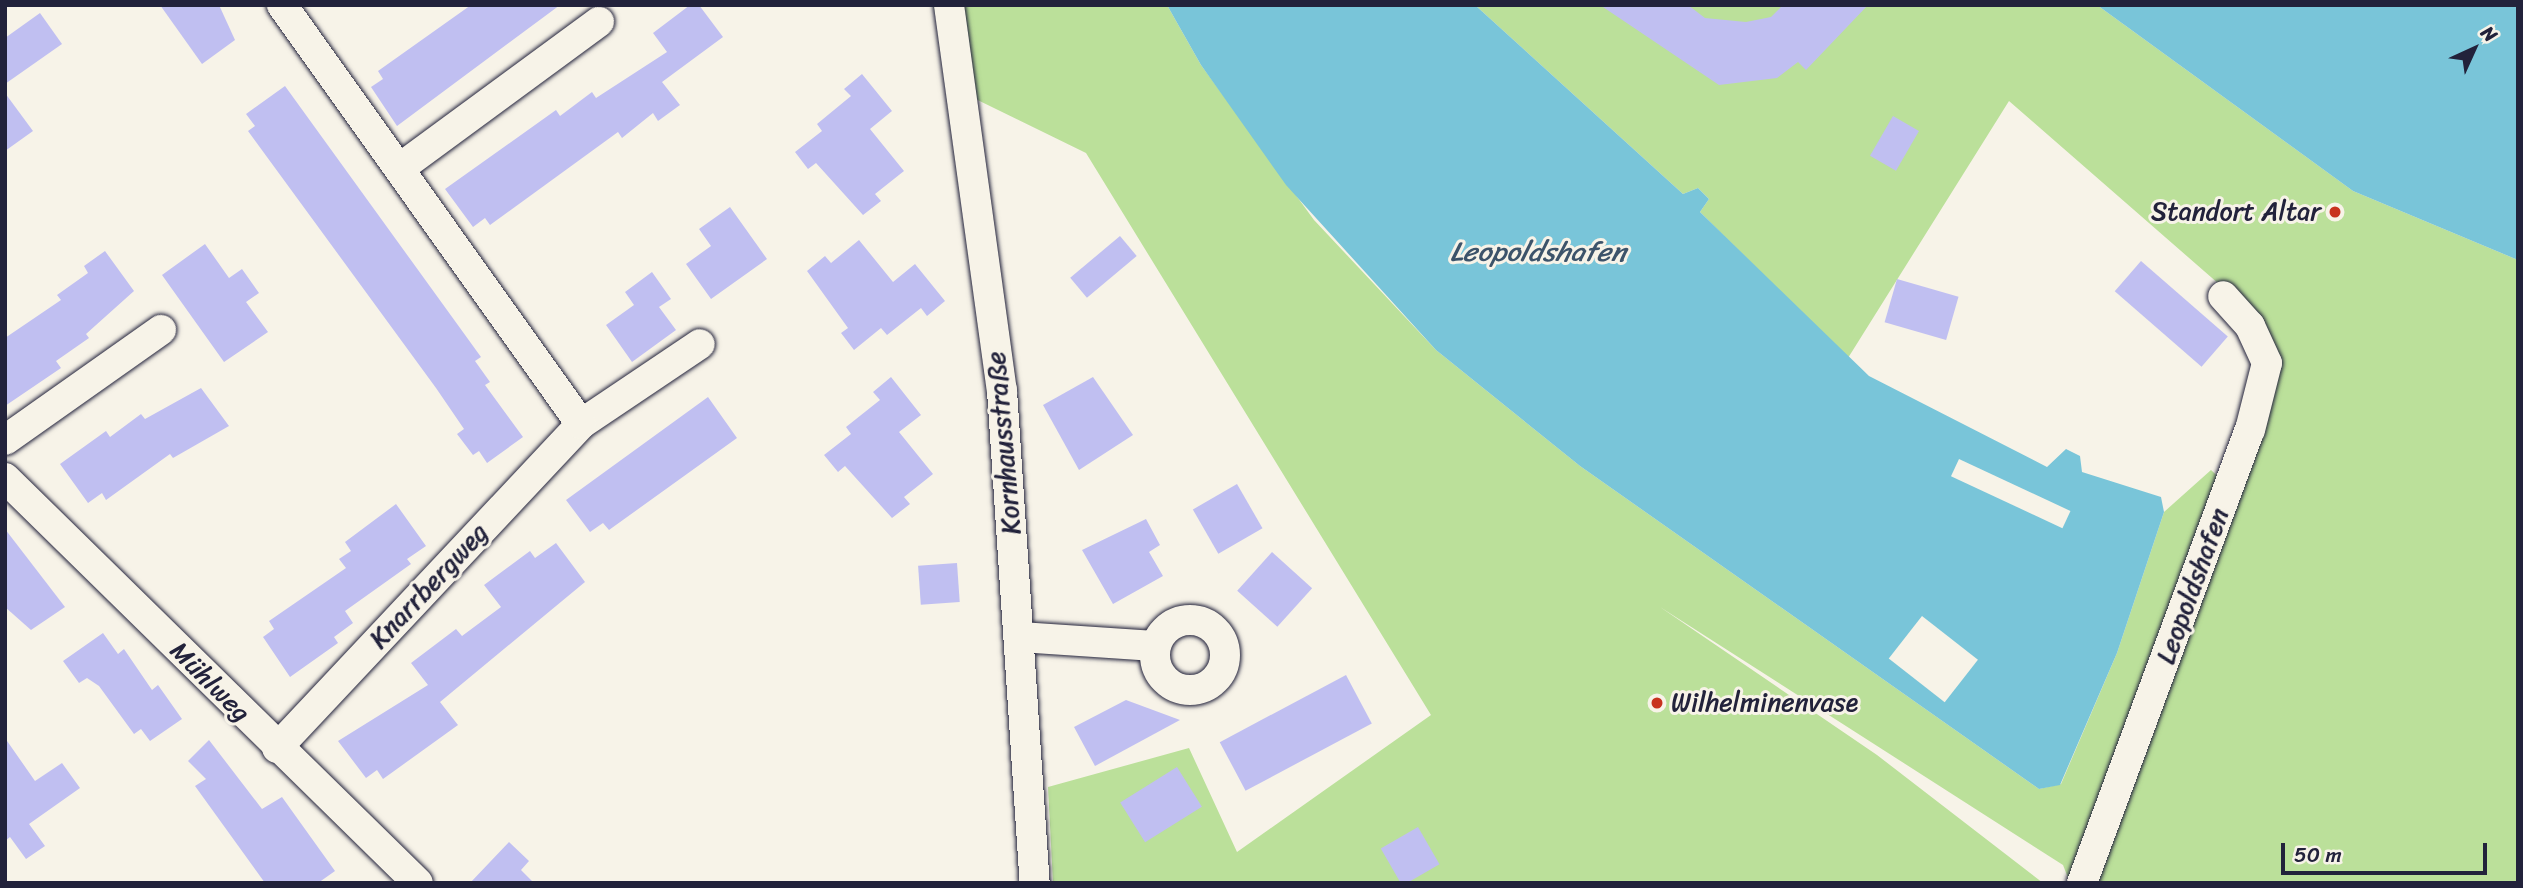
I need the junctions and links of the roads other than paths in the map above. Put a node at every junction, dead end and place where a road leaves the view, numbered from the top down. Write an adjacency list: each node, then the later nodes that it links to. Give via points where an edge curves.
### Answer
1 (282, 5): 4 (street)
2 (949, 5): 11 (street, Kornhausstraße, via 1002,391)
3 (599, 22): 4 (street)
4 (400, 168): 8 (street)
5 (2223, 296): 16 (street, Leopoldshafen, via 2249,326 2267,363 2250,430)
6 (161, 330): 9 (street)
7 (700, 344): 8 (street, Knarrbergweg)
8 (581, 424): 13 (street, Knarrbergweg)
9 (5, 440)
10 (5, 478): 13 (street, Mühlweg)
11 (1020, 637): 12 (street); 15 (street, Kornhausstraße)
12 (1155, 646)
13 (277, 748): 14 (street, Mühlweg)
14 (418, 883)
15 (1035, 883)
16 (2082, 883)

